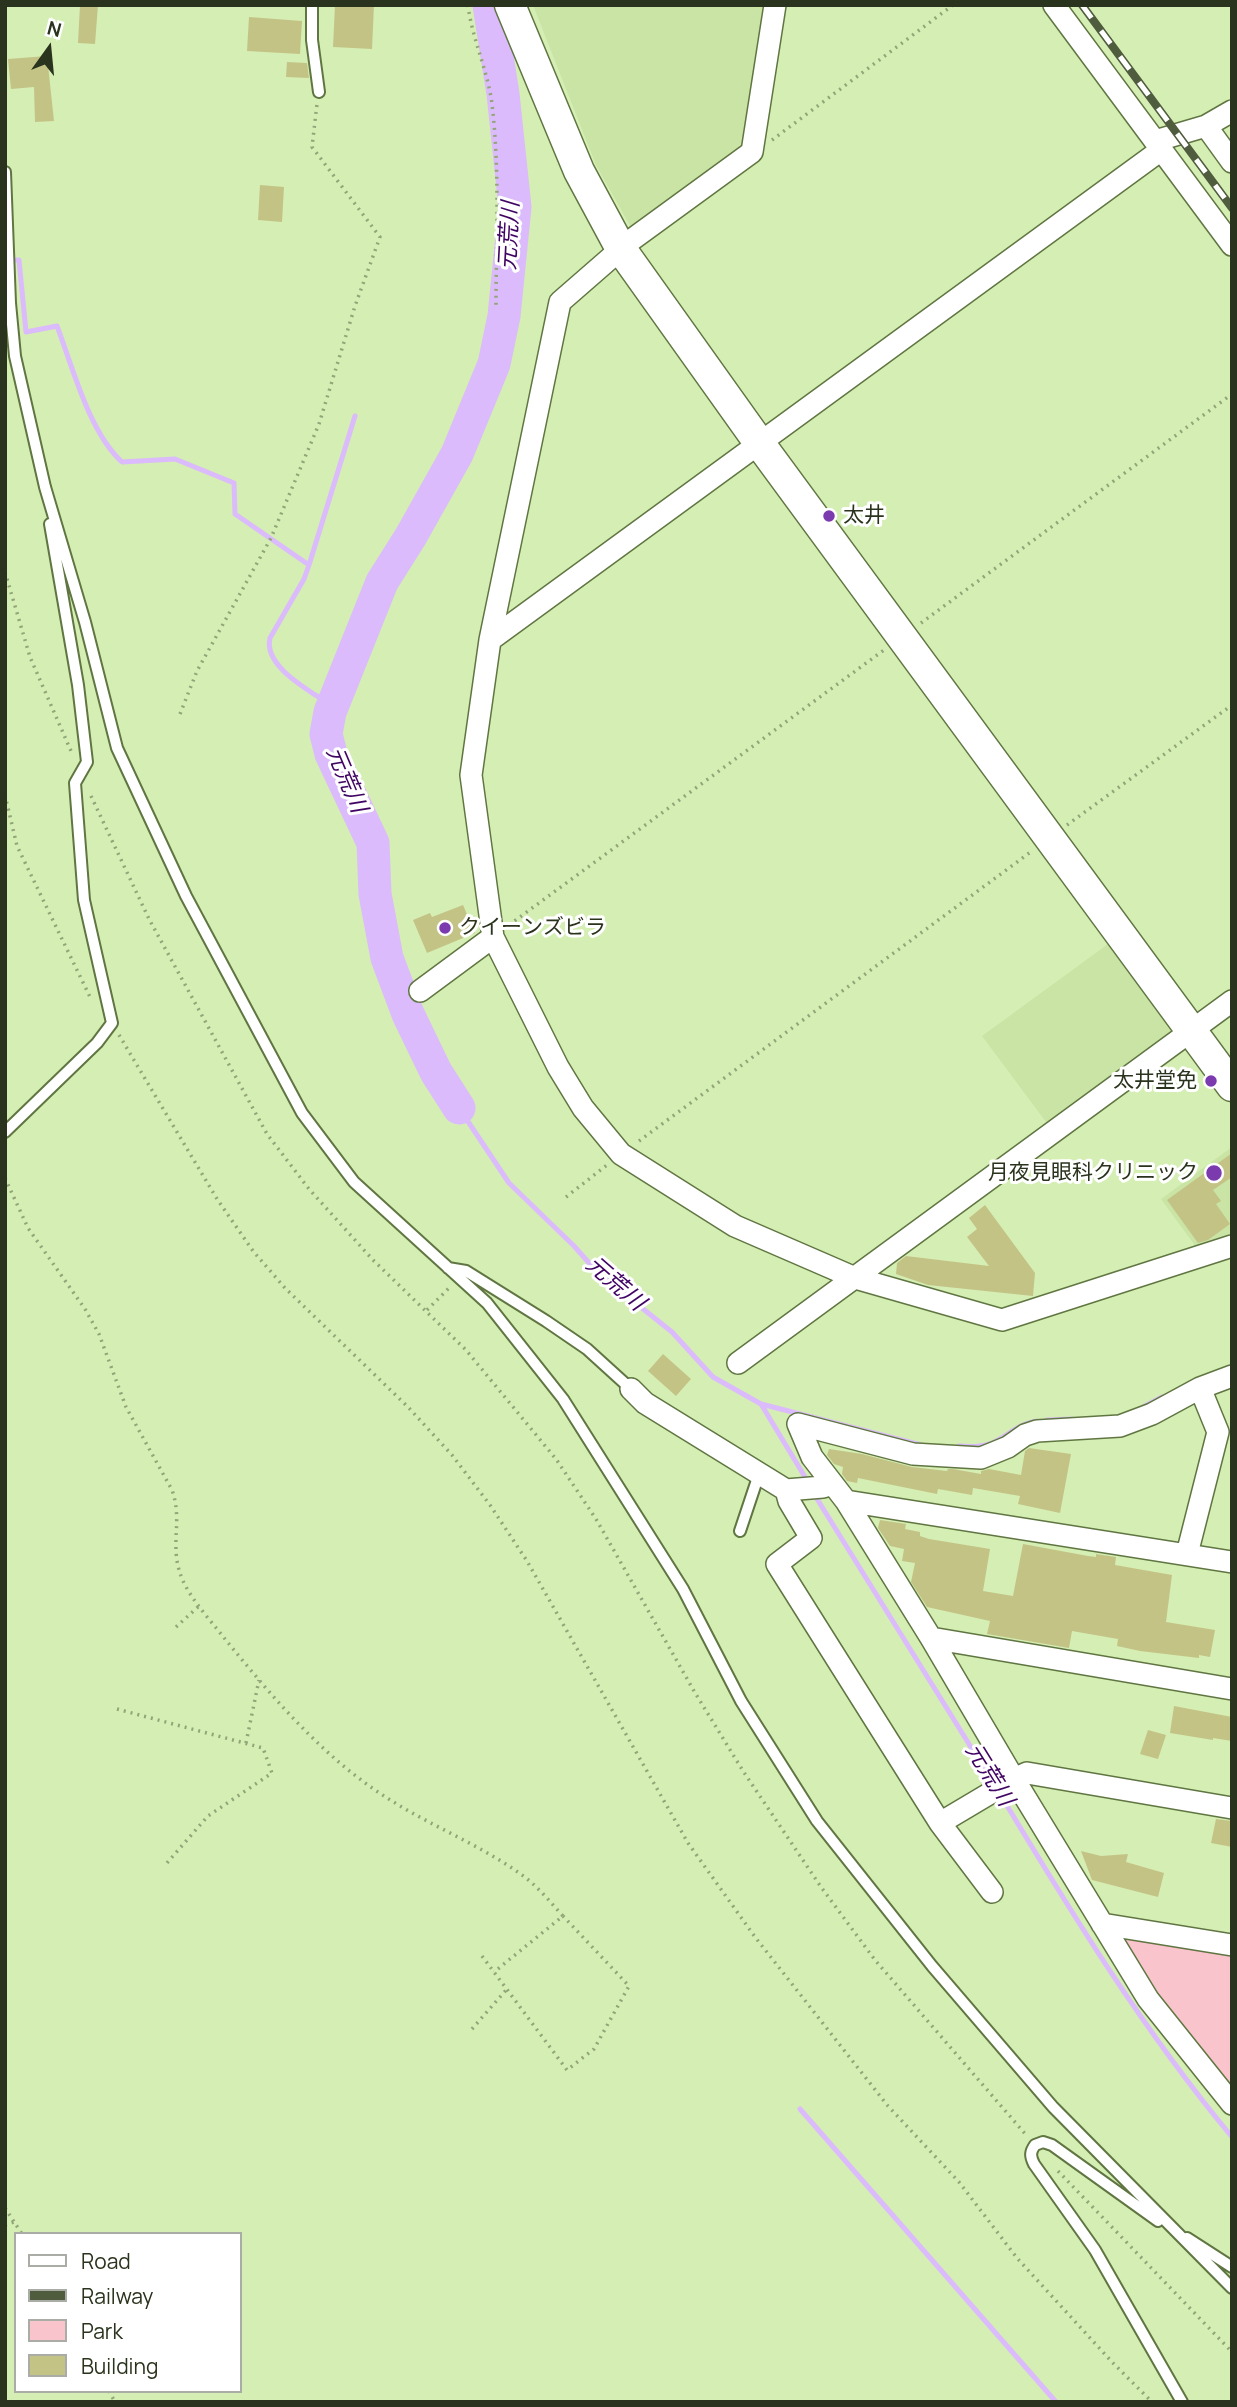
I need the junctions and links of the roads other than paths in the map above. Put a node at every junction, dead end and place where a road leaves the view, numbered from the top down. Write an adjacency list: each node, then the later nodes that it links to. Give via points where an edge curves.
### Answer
1 (312, 5): 5 (lane)
2 (510, 5): 12 (street, via 579,171)
3 (775, 5): 12 (street, via 752,152)
4 (1054, 5): 8 (street)
5 (319, 92)
6 (1230, 114): 7 (street)
7 (1206, 126): 8 (street); 9 (street)
8 (1158, 145): 11 (street); 13 (street)
9 (1232, 162)
10 (5, 172): 14 (lane, via 15,356)
11 (1232, 245)
12 (621, 250): 13 (street); 15 (street, via 560,302)
13 (760, 444): 15 (street); 19 (street)
14 (45, 487): 21 (lane, via 87,762 75,783 84,900 112,1023); 23 (lane, via 117,748 186,897 302,1113 354,1182)
15 (490, 640): 16 (street, via 471,775)
16 (493, 937): 17 (street); 24 (street, via 558,1067 583,1108 621,1154 735,1226)
17 (420, 991)
18 (1232, 1001): 19 (street)
19 (1191, 1031): 20 (street); 24 (street)
20 (1232, 1087)
21 (5, 1132)
22 (1232, 1246): 24 (street, via 1002,1320)
23 (448, 1268): 28 (lane, via 466,1271 546,1321 587,1349); 45 (lane, via 487,1303 570,1409 683,1589 741,1701 817,1821 932,1966 1053,2107)
24 (855, 1278): 25 (street)
25 (738, 1363)
26 (1232, 1376): 27 (street)
27 (1199, 1388): 29 (street); 32 (street, via 1120,1426 1037,1431 981,1458 913,1454 798,1423 811,1457)
28 (631, 1389): 30 (street, via 645,1403)
29 (1223, 1444): 34 (street)
30 (759, 1474): 31 (street); 33 (lane)
31 (790, 1491): 32 (street); 40 (street, via 789,1501 811,1538 777,1564)
32 (834, 1491): 34 (street); 36 (street)
33 (740, 1531)
34 (1187, 1554): 35 (street)
35 (1232, 1562)
36 (931, 1638): 37 (street); 38 (street)
37 (1232, 1689)
38 (1009, 1782): 39 (street, via 1027,1773); 40 (street); 42 (street)
39 (1232, 1808)
40 (940, 1823): 41 (street)
41 (992, 1892)
42 (1102, 1924): 43 (street); 44 (street, via 1148,1998)
43 (1232, 1945)
44 (1232, 2104)
45 (1175, 2231): 46 (lane); 47 (lane); 48 (lane, via 1052,2146 1035,2145 1030,2156 1034,2164 1095,2250)
46 (1232, 2267)
47 (1232, 2288)
48 (1182, 2402)

